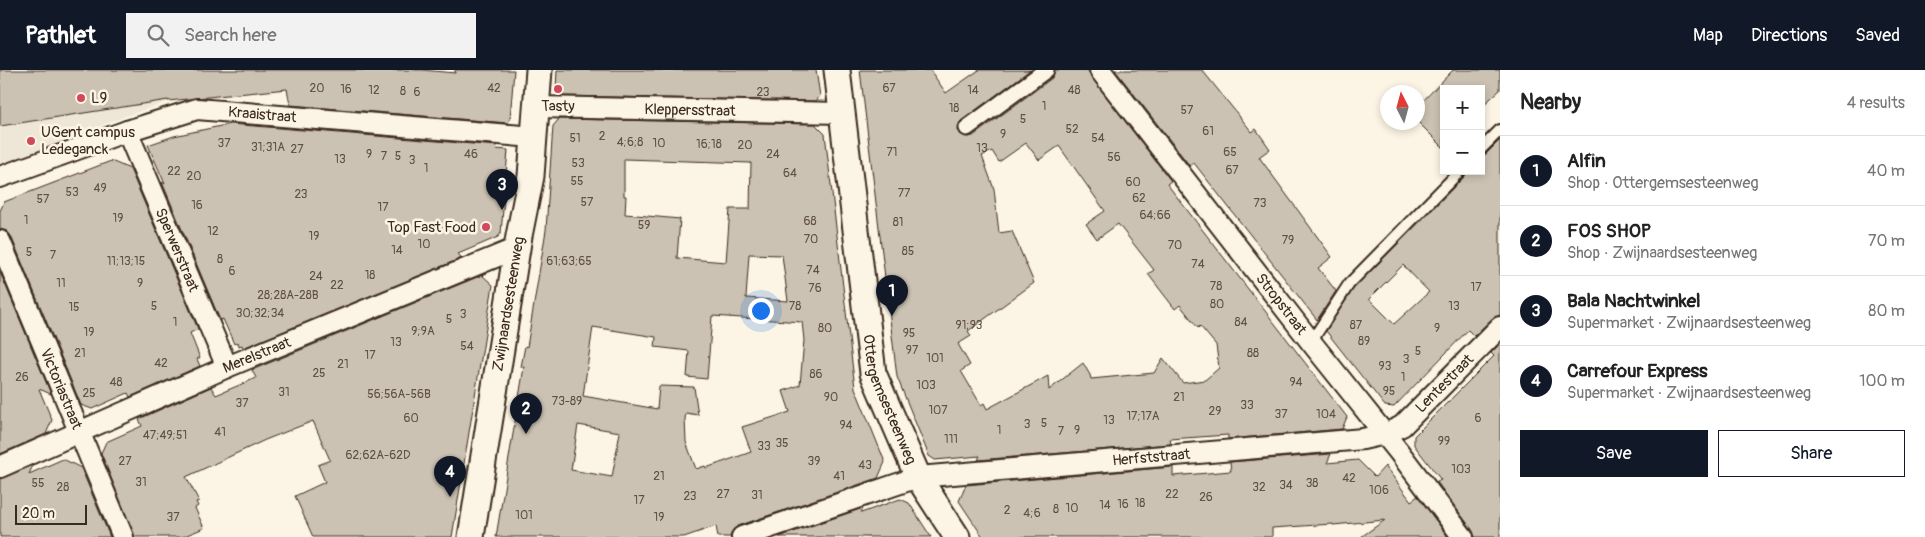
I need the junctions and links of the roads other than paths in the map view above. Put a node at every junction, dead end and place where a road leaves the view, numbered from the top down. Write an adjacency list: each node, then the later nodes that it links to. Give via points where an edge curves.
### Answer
1 (539, 70): 5 (street, Zwijnaardsesteenweg)
2 (838, 70): 6 (street, Ottergemsesteenweg)
3 (1046, 70): 7 (street)
4 (1100, 70): 17 (street, Stropstraat)
5 (536, 107): 6 (street, Kleppersstraat); 10 (street, Zwijnaardsesteenweg)
6 (842, 113): 22 (street, Ottergemsesteenweg, via 873,373)
7 (967, 128)
8 (1500, 130): 11 (lane)
9 (127, 131): 10 (street, Kraaistraat, via 197,109); 13 (street, Kraaistraat); 18 (street, Sperwerstraat)
10 (534, 137): 15 (street, Zwijnaardsesteenweg)
11 (1485, 145)
12 (1456, 175): 17 (lane, via 1349,284)
13 (0, 177)
14 (0, 241): 19 (street, Victoriastraat)
15 (517, 248): 18 (street, Merelstraat); 24 (street, Zwijnaardsesteenweg)
16 (1500, 327): 20 (street, Lentestraat, via 1402,426)
17 (1311, 342): 20 (street, Stropstraat)
18 (227, 367): 19 (street, Merelstraat)
19 (79, 431): 21 (street, Merelstraat); 23 (street, Victoriastraat)
20 (1384, 434): 22 (street, Herfststraat, via 1363,439); 27 (street, Stropstraat)
21 (0, 467)
22 (918, 477): 25 (street, Herfststraat); 26 (street, Ottergemsesteenweg)
23 (123, 537)
24 (471, 537)
25 (742, 537)
26 (957, 537)
27 (1463, 537)

